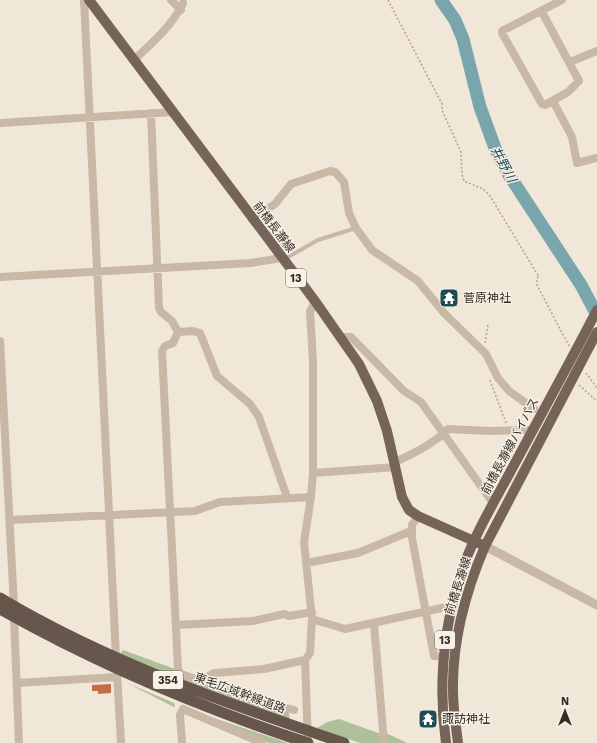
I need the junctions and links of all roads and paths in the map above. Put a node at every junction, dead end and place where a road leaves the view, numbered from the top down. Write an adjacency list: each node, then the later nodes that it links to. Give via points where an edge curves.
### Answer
1 (84, 0): 13 (street)
2 (89, 0): 8 (main road, 前橋長瀞線 / 13)
3 (171, 0): 8 (street, via 182,7 166,29)
4 (388, 0): 28 (path, via 442,104 442,110 461,152 464,181 483,189 490,196 539,277 537,285)
5 (562, 0): 6 (street)
6 (542, 12): 9 (street); 10 (street, via 502,31 502,34 542,104)
7 (597, 51): 9 (street)
8 (134, 60): 11 (main road, 前橋長瀞線 / 13)
9 (570, 62): 10 (street, via 579,80 568,92)
10 (552, 101): 15 (street, via 572,137 577,163)
11 (173, 112): 12 (street); 16 (main road, 前橋長瀞線 / 13)
12 (151, 113): 13 (street); 19 (street)
13 (89, 117): 14 (street); 20 (street)
14 (0, 122)
15 (597, 158)
16 (252, 219): 17 (street, via 275,204 291,184 330,170 344,182 349,213); 18 (main road, 前橋長瀞線 / 13)
17 (356, 228): 18 (lane, via 318,240 288,257); 32 (street, via 372,250 418,281 444,313 486,354 498,378 509,391)
18 (281, 258): 19 (street, via 251,263); 22 (main road, 前橋長瀞線 / 13)
19 (157, 268): 20 (street); 24 (street, via 160,312 172,321)
20 (96, 271): 21 (street); 41 (street)
21 (0, 277)
22 (315, 302): 26 (main road, 前橋長瀞線 / 13); 36 (street, via 310,312)
23 (597, 310): 33 (main road, 前橋長瀞線バイパス / 13)
24 (178, 332): 38 (street, via 200,333 217,376 255,411 262,424); 40 (street, via 173,342 162,351)
25 (597, 332): 29 (main road, 13)
26 (339, 337): 34 (street, via 351,337 404,391 421,402); 35 (main road, 前橋長瀞線 / 13, via 358,364 377,401)
27 (0, 341): 43 (street)
28 (570, 347)
29 (579, 375): 30 (path); 31 (path); 46 (main road, 前橋長瀞線バイパス / 13)
30 (597, 388)
31 (597, 401)
32 (534, 409)
33 (533, 430): 34 (street, via 448,429); 39 (main road, 前橋長瀞線バイパス / 13)
34 (444, 434): 35 (street); 39 (street)
35 (396, 464): 36 (street); 42 (main road, 前橋長瀞線 / 13, via 402,497 409,510)
36 (313, 473): 37 (street)
37 (312, 496): 38 (street); 47 (street, via 304,542)
38 (287, 497): 40 (street, via 261,501 220,502 195,511)
39 (494, 503): 45 (main road, 前橋長瀞線バイパス / 13)
40 (171, 513): 41 (street); 56 (street)
41 (110, 516): 43 (street); 59 (street)
42 (418, 516): 44 (street); 45 (main road, 前橋長瀞線 / 13)
43 (10, 520): 52 (street)
44 (411, 531): 47 (street, via 358,553); 53 (street)
45 (474, 542): 46 (main road, 前橋長瀞線 / 13); 50 (main road, 前橋長瀞線 / 13)
46 (486, 546): 49 (street); 72 (main road, 前橋長瀞線 / 13, via 463,604 454,658 452,692)
47 (306, 563): 54 (street)
48 (0, 598): 52 (highway, 東毛広域幹線道路 / 354)
49 (597, 604)
50 (451, 606): 53 (street); 57 (main road, 前橋長瀞線 / 13)
51 (0, 609): 52 (highway, 東毛広域幹線道路 / 354)
52 (14, 612): 59 (highway, 東毛広域幹線道路 / 354); 60 (street)
53 (426, 612): 55 (street); 57 (street, via 434,656)
54 (312, 616): 55 (street, via 345,629); 56 (street, via 284,614 253,621); 58 (street, via 310,653)
55 (374, 624): 70 (street)
56 (177, 625): 61 (street, via 178,669 181,674)
57 (443, 657): 71 (main road, 前橋長瀞線 / 13, via 441,693)
58 (305, 660): 61 (street, via 264,669 214,673 209,676); 63 (street)
59 (117, 668): 60 (street); 63 (highway, 東毛広域幹線道路 / 354, via 207,695); 65 (street); 68 (highway, 東毛広域幹線道路 / 354, via 207,706)
60 (17, 683): 64 (street)
61 (207, 684): 62 (street)
62 (294, 710)
63 (308, 731): 68 (street); 69 (highway, 東毛広域幹線道路 / 354)
64 (19, 743)
65 (121, 743)
66 (182, 743): 67 (street, via 180,714 183,709)
67 (262, 743)
68 (308, 743)
69 (344, 743)
70 (384, 743)
71 (446, 743)
72 (458, 743)

